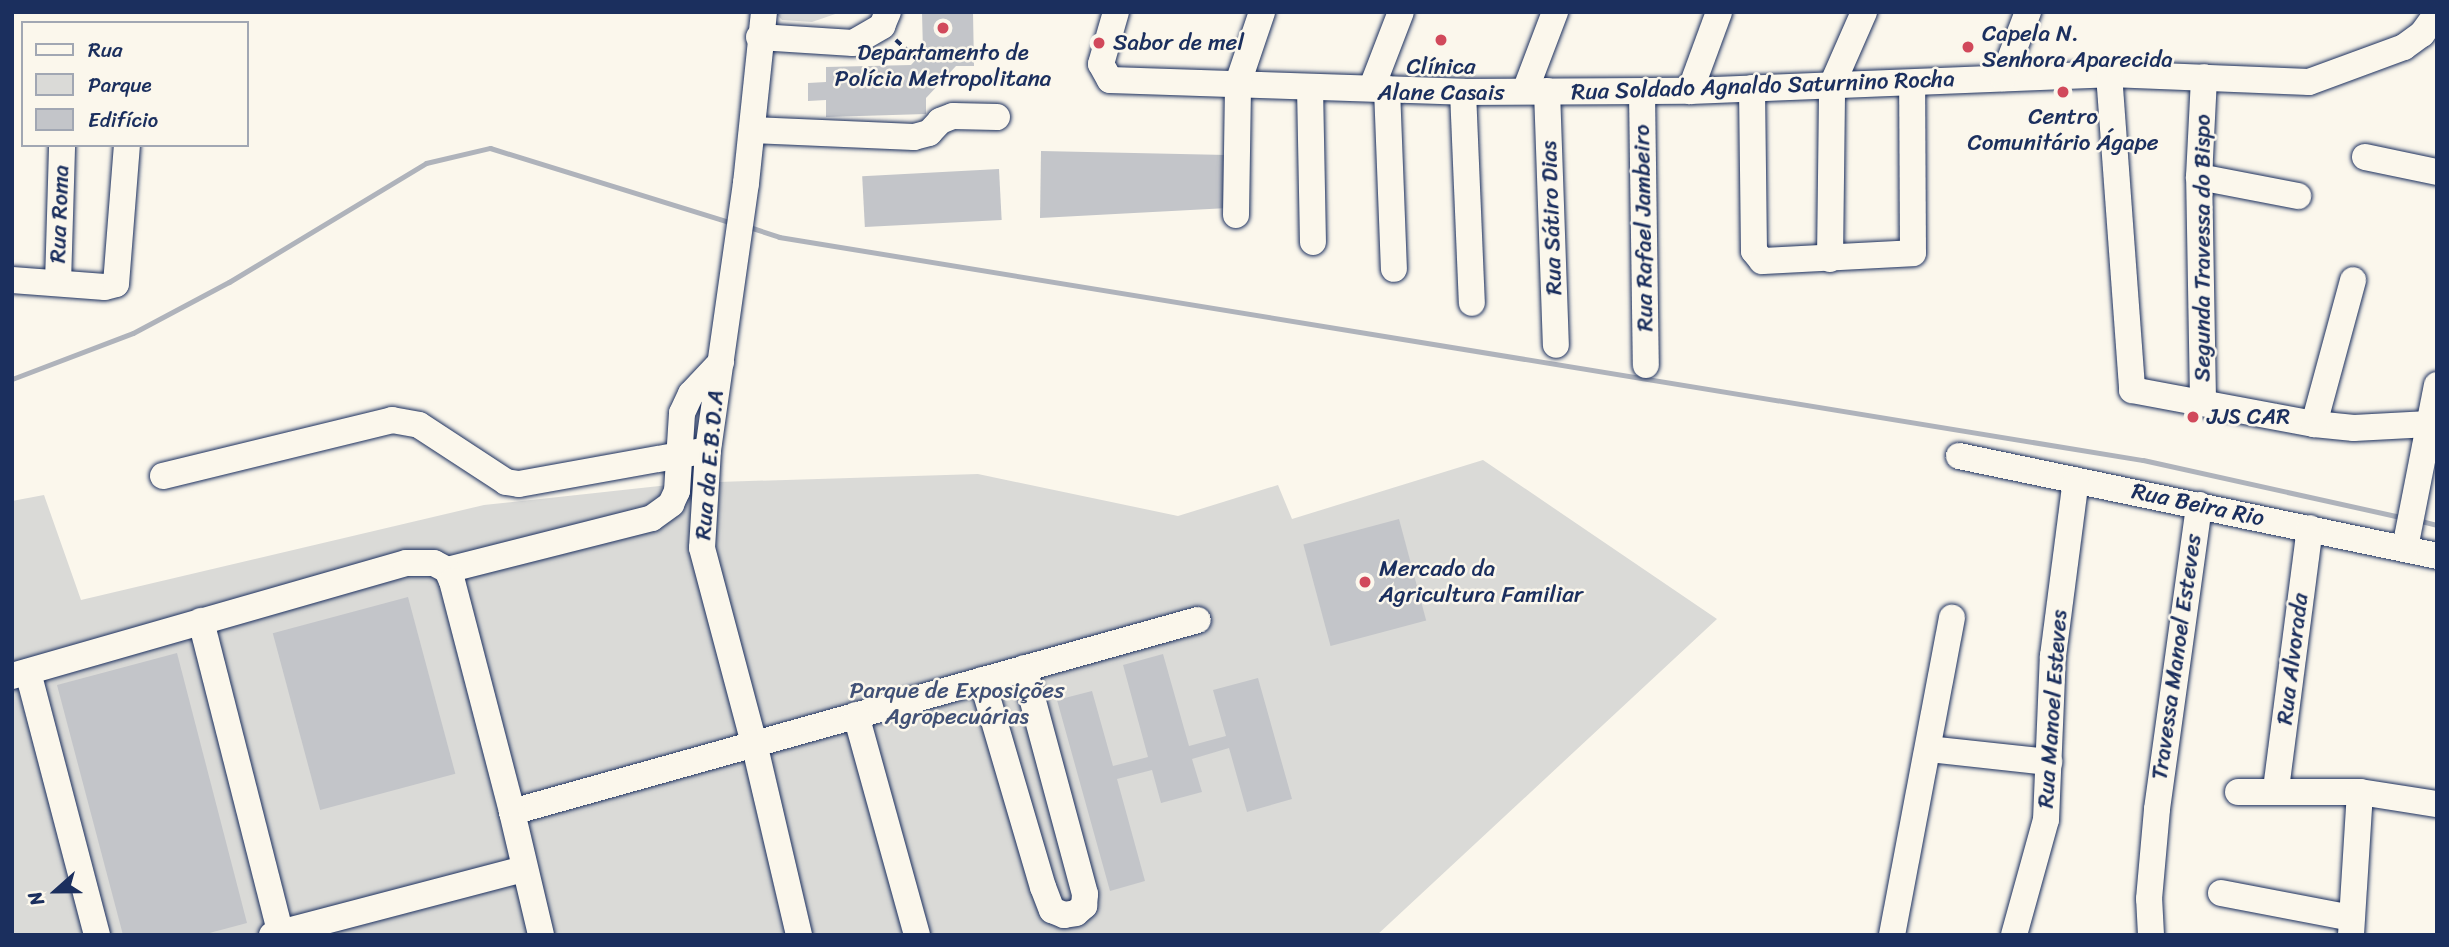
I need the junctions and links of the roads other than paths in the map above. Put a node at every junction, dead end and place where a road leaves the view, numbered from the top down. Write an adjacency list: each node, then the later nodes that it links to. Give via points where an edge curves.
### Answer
1 (1116, 12): 14 (street, Rua Soldado Agnaldo Saturnino Rocha, via 1101,64 1110,80)
2 (1262, 12): 14 (street)
3 (1401, 12): 18 (street)
4 (1555, 12): 21 (street)
5 (1719, 12): 20 (street)
6 (1864, 12): 16 (street)
7 (2028, 12): 13 (street)
8 (2437, 13): 12 (street, Rua Soldado Agnaldo Saturnino Rocha, via 2422,34 2404,47 2309,82)
9 (879, 17): 10 (street, via 853,44)
10 (762, 24): 25 (street, Rua da E.B.D.A)
11 (2109, 74): 12 (street, Rua Soldado Agnaldo Saturnino Rocha); 13 (street, Rua Soldado Agnaldo Saturnino Rocha); 44 (street, via 2132,390)
12 (2204, 77): 30 (street, Segunda Travessa do Bispo)
13 (2003, 78): 15 (street, Rua Soldado Agnaldo Saturnino Rocha)
14 (1238, 83): 17 (street, Rua Soldado Agnaldo Saturnino Rocha); 32 (street)
15 (1912, 83): 16 (street, Rua Soldado Agnaldo Saturnino Rocha); 34 (street, via 1915,245 1908,256)
16 (1832, 85): 19 (street, Rua Soldado Agnaldo Saturnino Rocha); 34 (street)
17 (1310, 87): 18 (street, Rua Soldado Agnaldo Saturnino Rocha); 33 (street)
18 (1380, 88): 22 (street, Rua Soldado Agnaldo Saturnino Rocha); 35 (street)
19 (1752, 88): 20 (street, Rua Soldado Agnaldo Saturnino Rocha); 34 (street, via 1754,251 1762,261)
20 (1690, 90): 23 (street, Rua Soldado Agnaldo Saturnino Rocha)
21 (1536, 91): 22 (street, Rua Soldado Agnaldo Saturnino Rocha); 23 (street, Rua Soldado Agnaldo Saturnino Rocha); 40 (street, Rua Sátiro Dias)
22 (1463, 92): 39 (street)
23 (1642, 92): 42 (street, Rua Rafael Jambeiro)
24 (997, 117): 25 (street, via 953,116 929,133 915,136)
25 (752, 130): 41 (street, Rua da E.B.D.A)
26 (62, 147): 38 (street, Rua Roma)
27 (127, 147): 38 (street, via 118,281 105,288)
28 (2365, 157): 29 (street)
29 (2437, 172)
30 (2199, 177): 31 (street); 44 (street, Segunda Travessa do Bispo)
31 (2298, 196)
32 (1236, 215)
33 (1313, 242)
34 (1830, 259)
35 (1394, 269)
36 (12, 280): 38 (street)
37 (2353, 280): 45 (street)
38 (58, 283)
39 (1472, 303)
40 (1556, 345)
41 (721, 362): 47 (street, Rua da E.B.D.A); 48 (street, via 691,394 682,413)
42 (1646, 365)
43 (2437, 385): 46 (street)
44 (2203, 400): 45 (street, Segunda Travessa do Bispo)
45 (2314, 424): 46 (street, Segunda Travessa do Bispo, via 2354,428)
46 (2428, 424): 54 (street)
47 (708, 450): 48 (street); 64 (street, Rua da E.B.D.A, via 704,563)
48 (677, 456): 50 (street, via 519,484 506,482 419,425 392,420); 56 (street, via 677,491 671,504 652,518)
49 (1959, 456): 51 (street, Rua Beira Rio)
50 (163, 476)
51 (2076, 480): 52 (street, Rua Beira Rio); 66 (street, Rua Manoel Esteves, via 2053,656)
52 (2199, 505): 53 (street, Rua Beira Rio); 82 (street, Travessa Manoel Esteves, via 2157,809 2148,899)
53 (2310, 528): 54 (street, Rua Beira Rio); 67 (street, Rua Alvorada)
54 (2409, 532): 55 (street, Rua Beira Rio)
55 (2437, 556)
56 (447, 570): 59 (street, via 434,563 406,563); 71 (street)
57 (1952, 618): 65 (street)
58 (1198, 620): 60 (street)
59 (201, 621): 61 (street); 75 (street)
60 (1024, 668): 62 (street); 62 (street, via 1085,894 1084,906 1076,913 1064,915 1052,909 1043,887)
61 (20, 674): 76 (street)
62 (982, 680): 63 (street)
63 (856, 715): 64 (street); 79 (street)
64 (754, 743): 71 (street); 78 (street, Rua da E.B.D.A)
65 (1929, 749): 66 (street); 80 (street)
66 (2049, 762): 81 (street, Rua Manoel Esteves, via 2043,836)
67 (2276, 789): 68 (street); 69 (street)
68 (2238, 792)
69 (2360, 792): 70 (street); 74 (street)
70 (2437, 804)
71 (512, 812): 72 (street)
72 (524, 869): 75 (street); 77 (street)
73 (2221, 893): 74 (street)
74 (2352, 926)
75 (277, 934)
76 (97, 935)
77 (541, 935)
78 (799, 935)
79 (918, 935)
80 (1892, 935)
81 (2014, 935)
82 (2151, 935)

